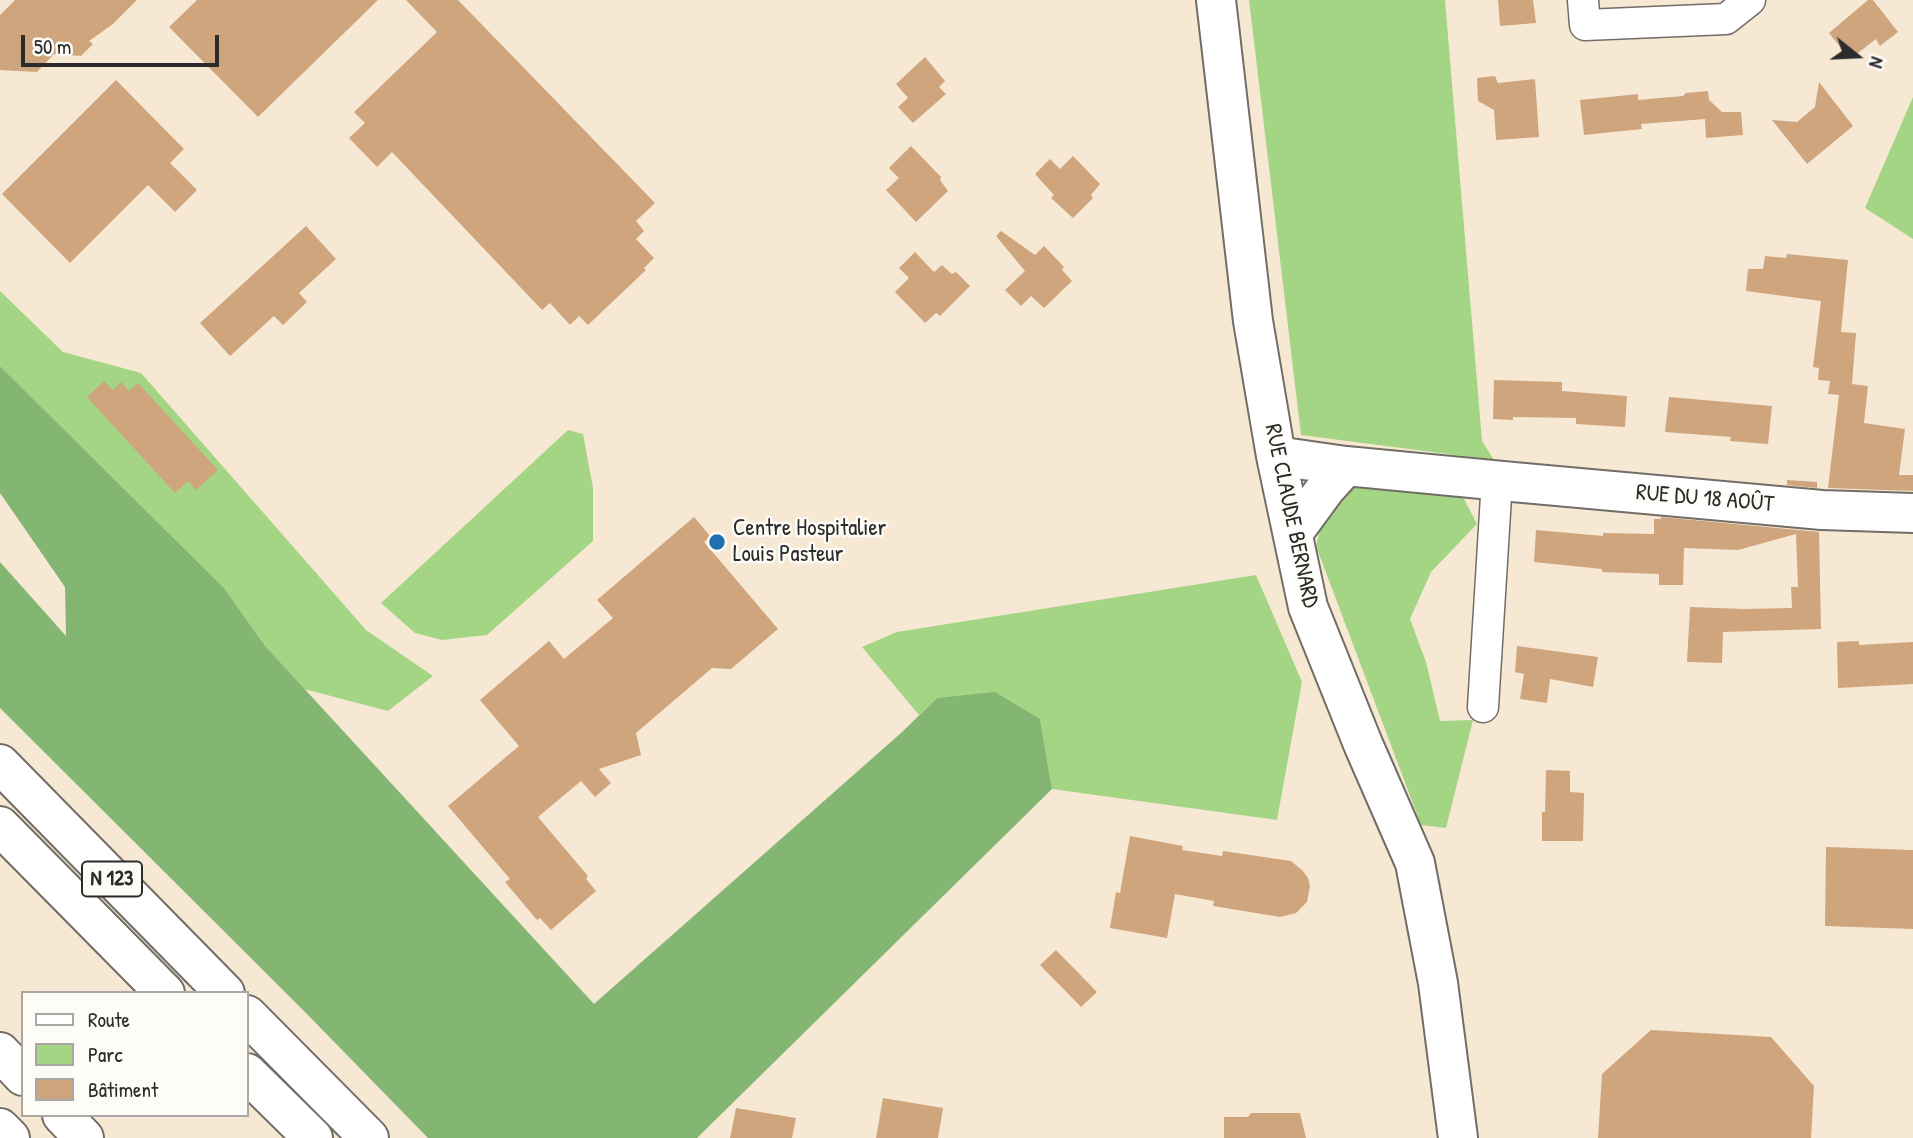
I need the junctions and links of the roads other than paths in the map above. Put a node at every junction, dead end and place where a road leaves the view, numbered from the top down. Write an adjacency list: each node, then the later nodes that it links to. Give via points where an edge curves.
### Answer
1 (1216, 0): 4 (main road, RUE CLAUDE BERNARD, via 1253,321)
2 (1583, 0): 3 (street, via 1585,25 1726,19)
3 (1750, 0)
4 (1276, 456): 5 (main road, RUE DU 18 AOÛT); 8 (main road, RUE CLAUDE BERNARD)
5 (1346, 466): 6 (main road, RUE DU 18 AOÛT); 8 (main road)
6 (1497, 480): 7 (main road, RUE DU 18 AOÛT, via 1822,510); 9 (street)
7 (1913, 513)
8 (1293, 533): 24 (main road, RUE CLAUDE BERNARD, via 1308,607 1415,863 1438,983)
9 (1483, 706)
10 (0, 764): 13 (main road, N 123)
11 (0, 826): 12 (main road, N 123)
12 (163, 991)
13 (223, 991)
14 (248, 1016): 23 (main road)
15 (0, 1052): 16 (main road)
16 (21, 1074)
17 (248, 1074): 22 (main road)
18 (64, 1117): 21 (main road)
19 (0, 1128): 20 (main road)
20 (10, 1138)
21 (84, 1138)
22 (313, 1138)
23 (369, 1138)
24 (1458, 1138)

